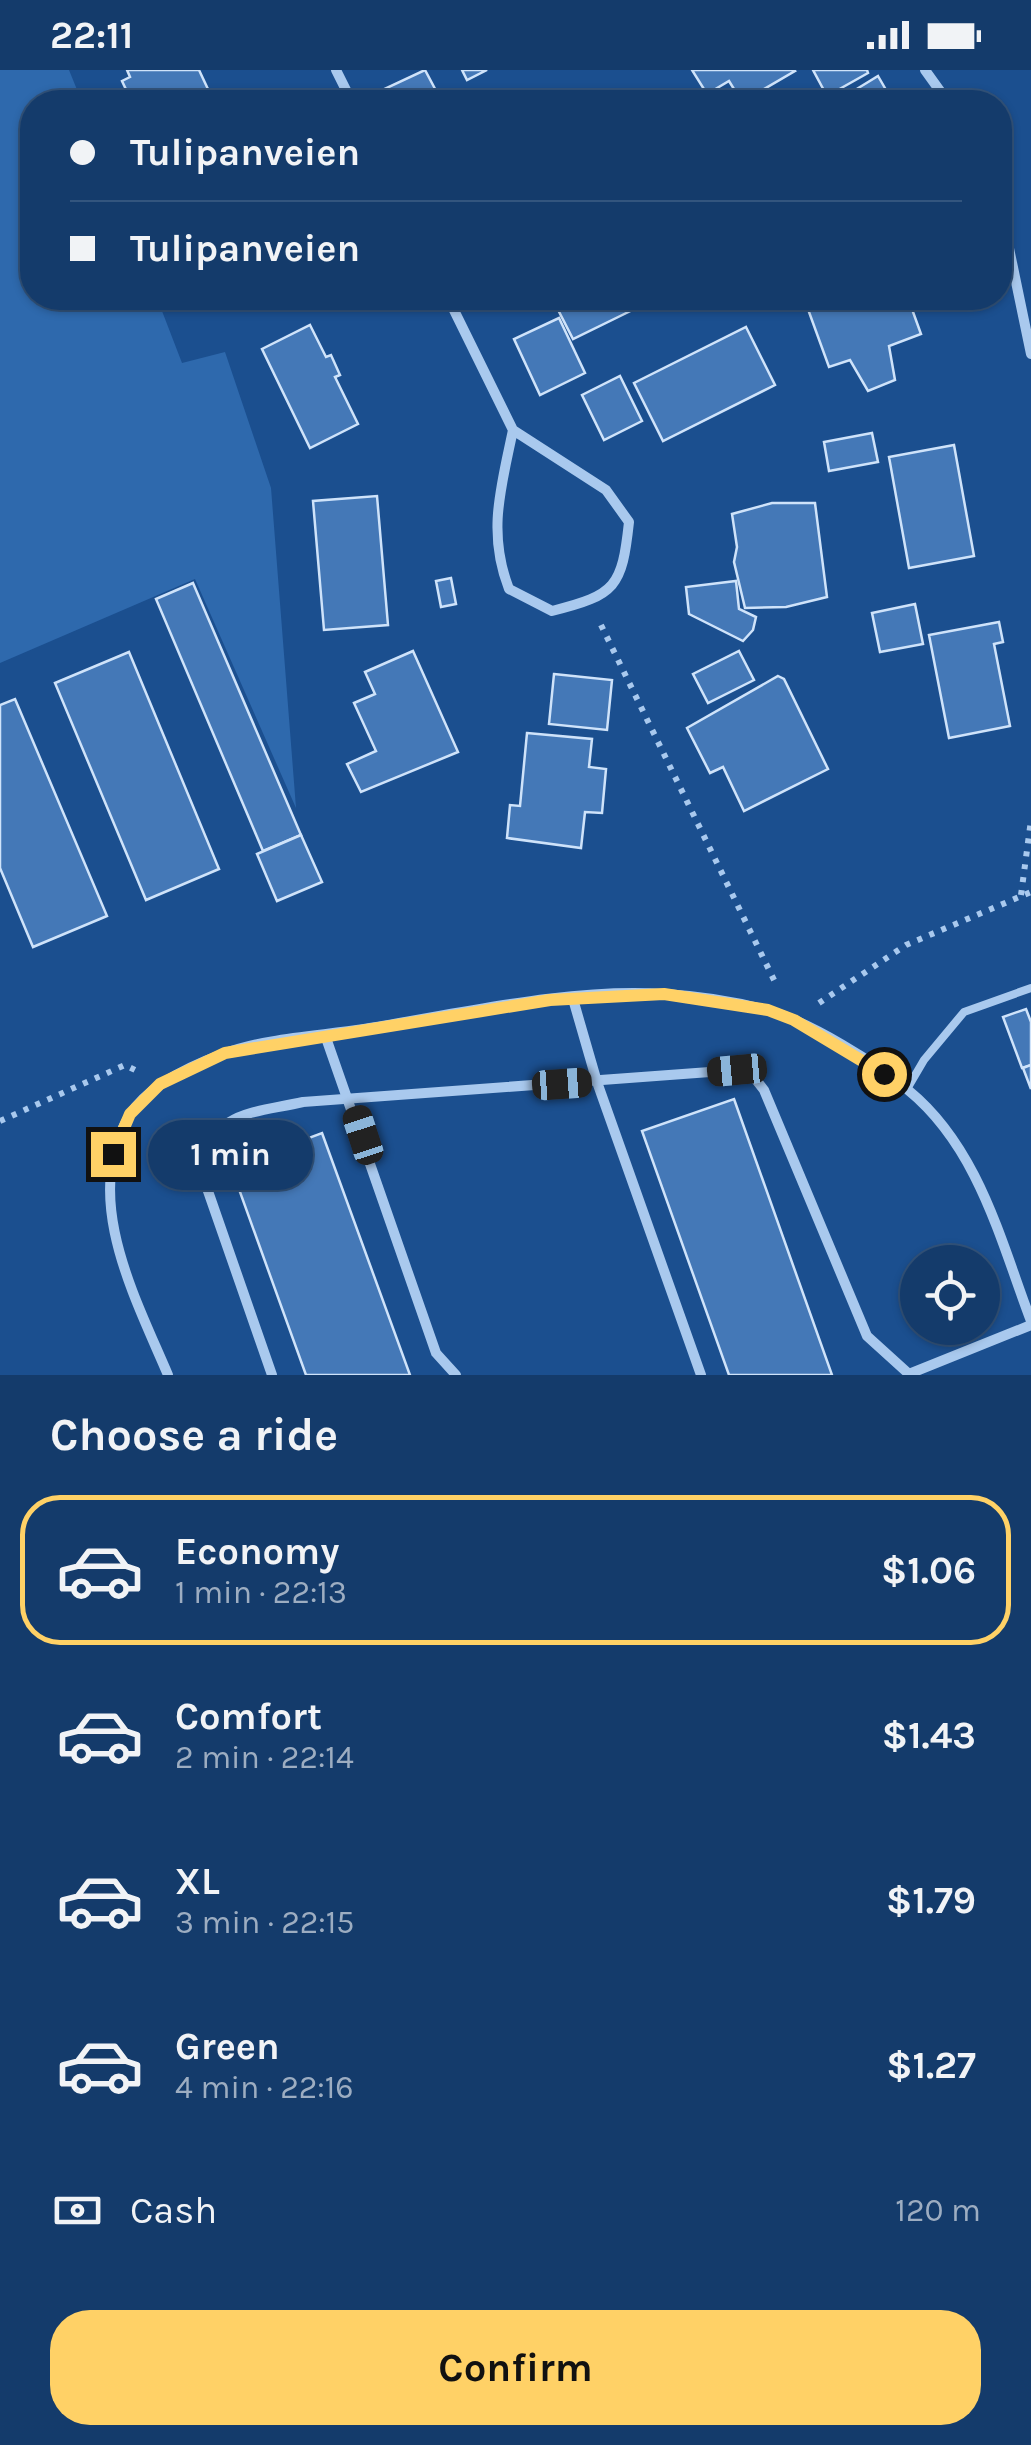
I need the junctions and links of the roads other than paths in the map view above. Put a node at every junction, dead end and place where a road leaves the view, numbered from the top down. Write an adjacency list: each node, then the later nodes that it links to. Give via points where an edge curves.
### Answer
1 (1012, 263): 3 (street)
2 (454, 310): 4 (street)
3 (1031, 354)
4 (513, 430): 4 (street, via 606,490 629,522 624,569 600,598 552,611 509,589 496,554 497,507)
5 (1031, 988): 9 (lane, via 964,1012)
6 (573, 999): 7 (street); 8 (street); 9 (street, via 664,994 768,1010)
7 (325, 1035): 10 (street); 13 (street, via 225,1053 160,1084 130,1114 113,1154 109,1192 123,1269)
8 (597, 1082): 10 (street); 12 (street, via 737,1070 752,1076 764,1090 867,1336); 16 (street)
9 (907, 1088): 11 (street, via 976,1174)
10 (351, 1099): 14 (street, via 239,1116 207,1142 201,1171); 15 (street, via 436,1353)
11 (1031, 1323): 12 (street)
12 (910, 1374)
13 (168, 1375)
14 (272, 1375)
15 (456, 1375)
16 (701, 1375)

